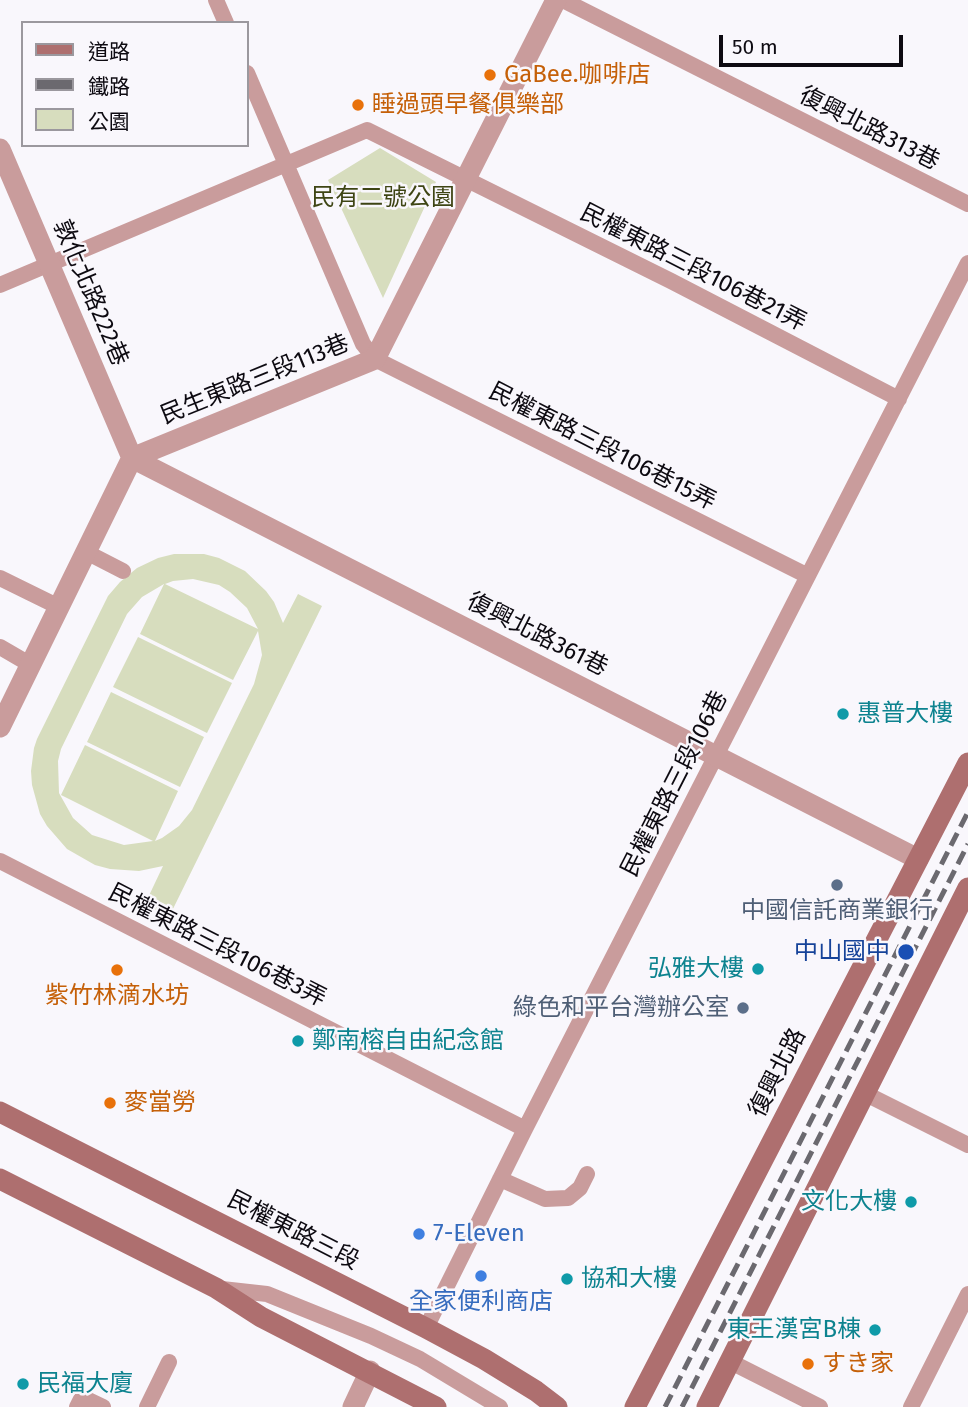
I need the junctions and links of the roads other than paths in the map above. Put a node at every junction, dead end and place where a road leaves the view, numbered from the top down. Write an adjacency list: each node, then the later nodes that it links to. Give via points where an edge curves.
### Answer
1 (216, 0): 4 (lane)
2 (556, 0): 8 (street, 民生東路三段113巷)
3 (563, 0): 9 (lane, 復興北路313巷)
4 (225, 21)
5 (248, 75): 7 (lane)
6 (0, 149): 11 (street, 敦化北路222巷)
7 (286, 165): 8 (lane, 民權東路三段106巷21弄, via 367,130); 11 (lane); 13 (lane, via 363,344)
8 (466, 180): 13 (street, 民生東路三段113巷); 14 (lane, 民權東路三段106巷21弄)
9 (968, 204)
10 (968, 263): 14 (lane, 民權東路三段106巷)
11 (49, 265): 12 (lane); 15 (street, 敦化北路222巷)
12 (0, 285)
13 (375, 359): 15 (street, 民生東路三段113巷); 18 (lane, 民權東路三段106巷15弄)
14 (899, 398): 18 (lane, 民權東路三段106巷)
15 (132, 458): 16 (street); 24 (street, 復興北路361巷)
16 (86, 552): 17 (lane); 20 (street)
17 (123, 571)
18 (808, 576): 24 (lane, 民權東路三段106巷)
19 (0, 578): 20 (lane)
20 (59, 607): 22 (street)
21 (0, 647): 22 (lane)
22 (31, 665): 23 (street)
23 (0, 727)
24 (715, 756): 26 (street, 復興北路361巷); 31 (lane, 民權東路三段106巷)
25 (968, 764): 26 (main road, 復興北路)
26 (918, 859): 49 (main road, 復興北路)
27 (0, 861): 31 (lane, 民權東路三段106巷3弄)
28 (968, 888): 29 (main road)
29 (864, 1093): 32 (lane); 39 (main road)
30 (0, 1112): 38 (main road, 民權東路三段)
31 (525, 1129): 35 (lane, 民權東路三段106巷)
32 (968, 1145)
33 (587, 1174): 35 (lane, via 568,1199 545,1199)
34 (0, 1179): 36 (main road)
35 (500, 1179): 38 (lane, 民權東路三段106巷)
36 (216, 1289): 41 (main road, via 261,1317); 47 (lane, via 267,1294 371,1336)
37 (966, 1305): 52 (lane)
38 (426, 1328): 48 (main road, 民權東路三段)
39 (729, 1361): 50 (main road); 51 (lane)
40 (169, 1362): 44 (lane)
41 (370, 1371): 45 (street); 46 (main road)
42 (77, 1407): 43 (lane, via 82,1397)
43 (103, 1407)
44 (147, 1407)
45 (353, 1407)
46 (436, 1407)
47 (500, 1407)
48 (557, 1407)
49 (635, 1407)
50 (707, 1407)
51 (820, 1407)
52 (911, 1407)

